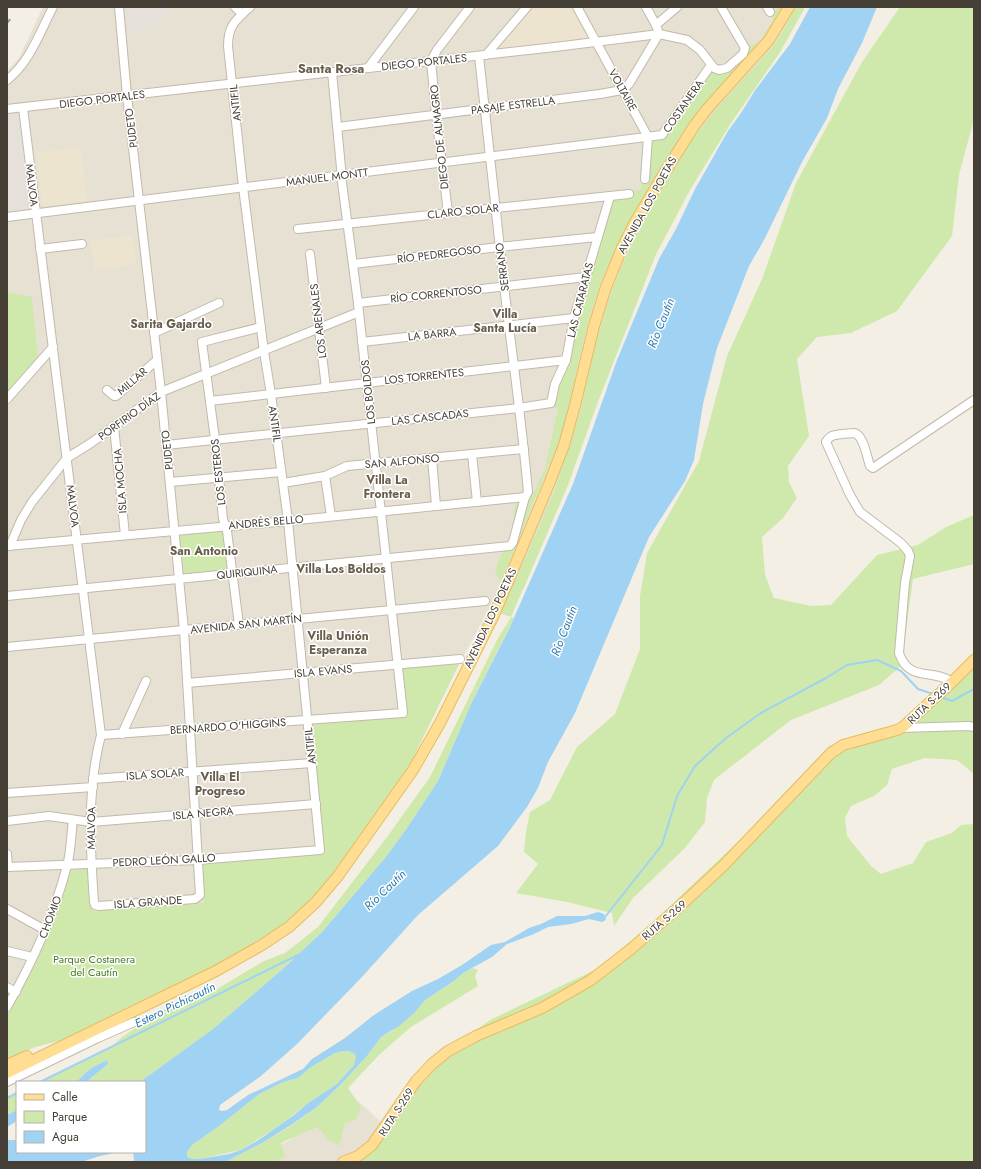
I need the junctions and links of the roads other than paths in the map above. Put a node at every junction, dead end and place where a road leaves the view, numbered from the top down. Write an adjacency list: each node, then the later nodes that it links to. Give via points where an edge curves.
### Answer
1 (53, 7): 22 (street, via 19,70)
2 (119, 7): 25 (street, PUDETO)
3 (235, 7): 13 (street)
4 (250, 7): 13 (street, ANTIFIL)
5 (414, 7): 20 (street)
6 (470, 7): 18 (street)
7 (527, 7): 17 (street)
8 (577, 7): 16 (street, VOLTAIRE)
9 (646, 7): 14 (street)
10 (677, 7): 14 (street)
11 (721, 7): 19 (street, via 745,48 725,70 716,70)
12 (789, 7): 158 (main road, AVENIDA LOS POETAS, via 769,40 694,126 622,248 606,287 564,445 549,484 494,615 440,723 392,801 338,876 316,902 289,927 216,971)
13 (242, 14): 23 (street, ANTIFIL, via 234,23 229,35)
14 (656, 25): 15 (street)
15 (659, 34): 16 (street, DIEGO PORTALES); 19 (street, DIEGO PORTALES, via 687,40 700,50); 24 (street, via 629,84)
16 (596, 42): 17 (street, DIEGO PORTALES); 24 (street, VOLTAIRE)
17 (482, 55): 18 (street, DIEGO PORTALES); 27 (street, SERRANO)
18 (431, 61): 20 (street, DIEGO PORTALES); 29 (street, DIEGO DE ALMAGRO)
19 (711, 65): 31 (street, COSTANERA, via 662,135)
20 (368, 68): 21 (street, DIEGO PORTALES)
21 (332, 72): 23 (street, DIEGO PORTALES); 30 (street, LOS BOLDOS)
22 (7, 80)
23 (232, 83): 25 (street, DIEGO PORTALES); 36 (street, ANTIFIL)
24 (622, 90): 27 (street, PASAJE ESTRELLA); 31 (street, VOLTAIRE)
25 (127, 96): 26 (street, DIEGO PORTALES); 39 (street, PUDETO)
26 (23, 108): 28 (street, DIEGO PORTALES); 41 (street, MALVOA)
27 (485, 108): 29 (street, PASAJE ESTRELLA); 32 (street, SERRANO)
28 (7, 109)
29 (436, 114): 30 (street, PASAJE ESTRELLA); 33 (street, DIEGO DE ALMAGRO)
30 (338, 127): 34 (street, LOS BOLDOS)
31 (648, 137): 32 (street, MANUEL MONTT); 35 (street)
32 (491, 156): 33 (street, MANUEL MONTT); 40 (street, SERRANO)
33 (442, 163): 34 (street, MANUEL MONTT); 42 (street, DIEGO DE ALMAGRO)
34 (341, 176): 36 (street, MANUEL MONTT); 44 (street, LOS BOLDOS)
35 (645, 179)
36 (243, 187): 39 (street, MANUEL MONTT); 59 (street, ANTIFIL)
37 (628, 194): 38 (street, CLARO SOLAR)
38 (610, 196): 40 (street, CLARO SOLAR); 46 (street, LAS CATARATAS)
39 (139, 200): 41 (street, MANUEL MONTT); 61 (street, PUDETO)
40 (495, 208): 42 (street, CLARO SOLAR); 48 (street, SERRANO)
41 (36, 213): 43 (street, MANUEL MONTT); 49 (street, MALVOA)
42 (448, 213): 44 (street, CLARO SOLAR)
43 (7, 217)
44 (348, 223): 45 (street, CLARO SOLAR); 51 (street, LOS BOLDOS)
45 (298, 228)
46 (597, 237): 48 (street, RÍO PEDREGOSO); 52 (street, LAS CATARATAS)
47 (82, 244): 49 (street)
48 (499, 247): 51 (street, RÍO PEDREGOSO); 53 (street, SERRANO)
49 (40, 249): 63 (street, MALVOA)
50 (310, 254): 60 (street, LOS ARENALES)
51 (353, 264): 55 (street, LOS BOLDOS)
52 (586, 277): 53 (street, RÍO CORRENTOSO); 57 (street, LAS CATARATAS)
53 (504, 286): 55 (street, RÍO CORRENTOSO); 58 (street, SERRANO)
54 (219, 303): 61 (street)
55 (358, 303): 56 (street, LOS BOLDOS)
56 (359, 312): 60 (street, PORFIRIO DÍAZ); 62 (street, LOS BOLDOS)
57 (574, 318): 58 (street, LA BARRA); 66 (street, LAS CATARATAS)
58 (509, 326): 62 (street, LA BARRA); 67 (street, SERRANO)
59 (261, 327): 64 (street, ANTIFIL); 68 (street, LOS ESTEROS, via 202,342)
60 (320, 328): 64 (street, PORFIRIO DÍAZ); 70 (street, LOS ARENALES)
61 (154, 334): 65 (street, PUDETO)
62 (362, 342): 69 (street, LOS BOLDOS)
63 (53, 347): 74 (street); 86 (street, MALVOA)
64 (264, 352): 68 (street, PORFIRIO DÍAZ); 73 (street, ANTIFIL)
65 (157, 360): 71 (street, MILLAR, via 116,396); 72 (street, PUDETO)
66 (566, 360): 67 (street, LOS TORRENTES); 77 (street, LAS CATARATAS, via 555,384)
67 (514, 366): 69 (street, LOS TORRENTES); 78 (street, SERRANO)
68 (207, 374): 72 (street, PORFIRIO DÍAZ); 76 (street, LOS ESTEROS)
69 (366, 383): 70 (street, LOS TORRENTES); 79 (street, LOS BOLDOS)
70 (326, 388): 73 (street, LOS TORRENTES)
71 (108, 390)
72 (161, 392): 80 (street, PORFIRIO DÍAZ); 83 (street, PUDETO)
73 (271, 394): 76 (street, LOS TORRENTES); 81 (street, ANTIFIL)
74 (7, 399)
75 (974, 400): 125 (street, via 873,468 858,435 834,435 826,442 860,512 901,543 910,556 899,653 901,661 916,672 946,678)
76 (210, 401): 82 (street, LOS ESTEROS)
77 (551, 403): 78 (street, LAS CASCADAS)
78 (519, 408): 79 (street, LAS CASCADAS); 84 (street, SERRANO)
79 (371, 423): 81 (street, LAS CASCADAS); 88 (street, LOS BOLDOS)
80 (114, 427): 86 (street, PORFIRIO DÍAZ); 102 (street, ISLA MOCHA)
81 (276, 434): 82 (street, LAS CASCADAS); 89 (street, ANTIFIL)
82 (215, 439): 83 (street, LAS CASCADAS); 91 (street, LOS ESTEROS)
83 (166, 445): 92 (street, PUDETO)
84 (524, 449): 85 (street, SAN ALFONSO); 94 (street, SERRANO, via 528,492)
85 (472, 454): 87 (street, SAN ALFONSO); 95 (street)
86 (67, 458): 103 (street, MALVOA); 104 (street, PORFIRIO DÍAZ, via 32,502)
87 (432, 458): 88 (street, SAN ALFONSO); 96 (street)
88 (375, 463): 90 (street, SAN ALFONSO, via 347,466); 97 (street, LOS BOLDOS)
89 (281, 472): 91 (street); 93 (street, ANTIFIL)
90 (325, 476): 93 (street, SAN ALFONSO); 98 (street)
91 (219, 478): 92 (street); 100 (street, LOS ESTEROS)
92 (170, 482): 101 (street, PUDETO)
93 (283, 483): 99 (street, ANTIFIL)
94 (525, 497): 95 (street, ANDRÉS BELLO); 105 (street, SERRANO)
95 (477, 502): 96 (street, ANDRÉS BELLO)
96 (436, 506): 97 (street, ANDRÉS BELLO)
97 (381, 512): 98 (street, ANDRÉS BELLO); 106 (street, LOS BOLDOS)
98 (331, 516): 99 (street, ANDRÉS BELLO)
99 (288, 521): 100 (street, ANDRÉS BELLO); 107 (street, ANTIFIL)
100 (225, 526): 101 (street, ANDRÉS BELLO); 108 (street, LOS ESTEROS)
101 (174, 531): 102 (street, ANDRÉS BELLO); 109 (street, PUDETO)
102 (125, 535): 103 (street, ANDRÉS BELLO)
103 (77, 539): 104 (street, ANDRÉS BELLO); 110 (street, MALVOA)
104 (8, 546)
105 (510, 546): 106 (street, QUIRIQUINA)
106 (386, 558): 107 (street, QUIRIQUINA); 113 (street, LOS BOLDOS)
107 (293, 568): 108 (street, QUIRIQUINA); 114 (street, ANTIFIL)
108 (233, 573): 109 (street, QUIRIQUINA); 115 (street, LOS ESTEROS)
109 (179, 579): 110 (street, QUIRIQUINA); 116 (street, PUDETO)
110 (83, 588): 111 (street, QUIRIQUINA); 117 (street, MALVOA)
111 (7, 596)
112 (485, 601): 113 (street, AVENIDA SAN MARTÍN)
113 (392, 610): 114 (street, AVENIDA SAN MARTÍN); 121 (street, LOS BOLDOS)
114 (297, 619): 115 (street, AVENIDA SAN MARTÍN); 122 (street, ANTIFIL)
115 (239, 625): 116 (street, AVENIDA SAN MARTÍN)
116 (184, 630): 117 (street, AVENIDA SAN MARTÍN); 124 (street, PUDETO)
117 (89, 639): 118 (street, AVENIDA SAN MARTÍN); 132 (street, MALVOA)
118 (7, 647)
119 (460, 659): 121 (street, ISLA EVANS)
120 (974, 660): 125 (main road, RUTA S-269)
121 (398, 665): 122 (street, ISLA EVANS); 126 (street, LOS BOLDOS)
122 (303, 673): 124 (street, ISLA EVANS); 127 (street, ANTIFIL)
123 (146, 681): 131 (street)
124 (187, 683): 129 (street, PUDETO)
125 (950, 683): 130 (main road, RUTA S-269)
126 (403, 712): 127 (street, BERNARDO O'HIGGINS)
127 (307, 720): 129 (street, BERNARDO O'HIGGINS); 133 (street, ANTIFIL)
128 (974, 727): 130 (street)
129 (189, 728): 131 (street, BERNARDO O'HIGGINS); 134 (street, PUDETO)
130 (901, 728): 162 (main road, RUTA S-269, via 843,745 831,753 719,870 606,969 542,1008 466,1040 440,1057 412,1085 372,1145 358,1156)
131 (122, 734): 132 (street, BERNARDO O'HIGGINS)
132 (101, 735): 135 (street, MALVOA)
133 (312, 763): 134 (street, ISLA SOLAR); 137 (street, ANTIFIL)
134 (192, 772): 135 (street, ISLA SOLAR); 138 (street, PUDETO)
135 (93, 783): 136 (street, ISLA SOLAR); 141 (street, MALVOA)
136 (7, 792)
137 (316, 804): 138 (street, ISLA NEGRA); 142 (street, ANTIFIL)
138 (194, 813): 141 (street, ISLA NEGRA); 144 (street, PUDETO)
139 (73, 820): 140 (street, ISLA NEGRA, via 49,816); 141 (street, ISLA NEGRA); 145 (street, CHOMIO)
140 (7, 821)
141 (90, 822): 146 (street, MALVOA)
142 (320, 850): 144 (street, PEDRO LEÓN GALLO)
143 (7, 854): 147 (street)
144 (197, 860): 146 (street, PEDRO LEÓN GALLO); 148 (street, PUDETO)
145 (68, 864): 146 (street, PEDRO LEÓN GALLO); 147 (street, PEDRO LEÓN GALLO); 151 (street, CHOMIO)
146 (91, 864): 149 (street, MALVOA)
147 (7, 867)
148 (200, 895): 149 (street, ISLA GRANDE, via 195,899)
149 (95, 905)
150 (7, 909): 151 (street)
151 (45, 930): 153 (street, CHOMIO)
152 (7, 951): 153 (street)
153 (32, 957): 155 (street, CHOMIO)
154 (7, 987): 155 (street)
155 (16, 992): 156 (street, CHOMIO)
156 (7, 1007)
157 (134, 1022): 161 (street)
158 (70, 1042): 159 (main road, via 40,1050); 160 (main road, AVENIDA LOS POETAS)
159 (7, 1065)
160 (7, 1073)
161 (7, 1082)
162 (344, 1162)

